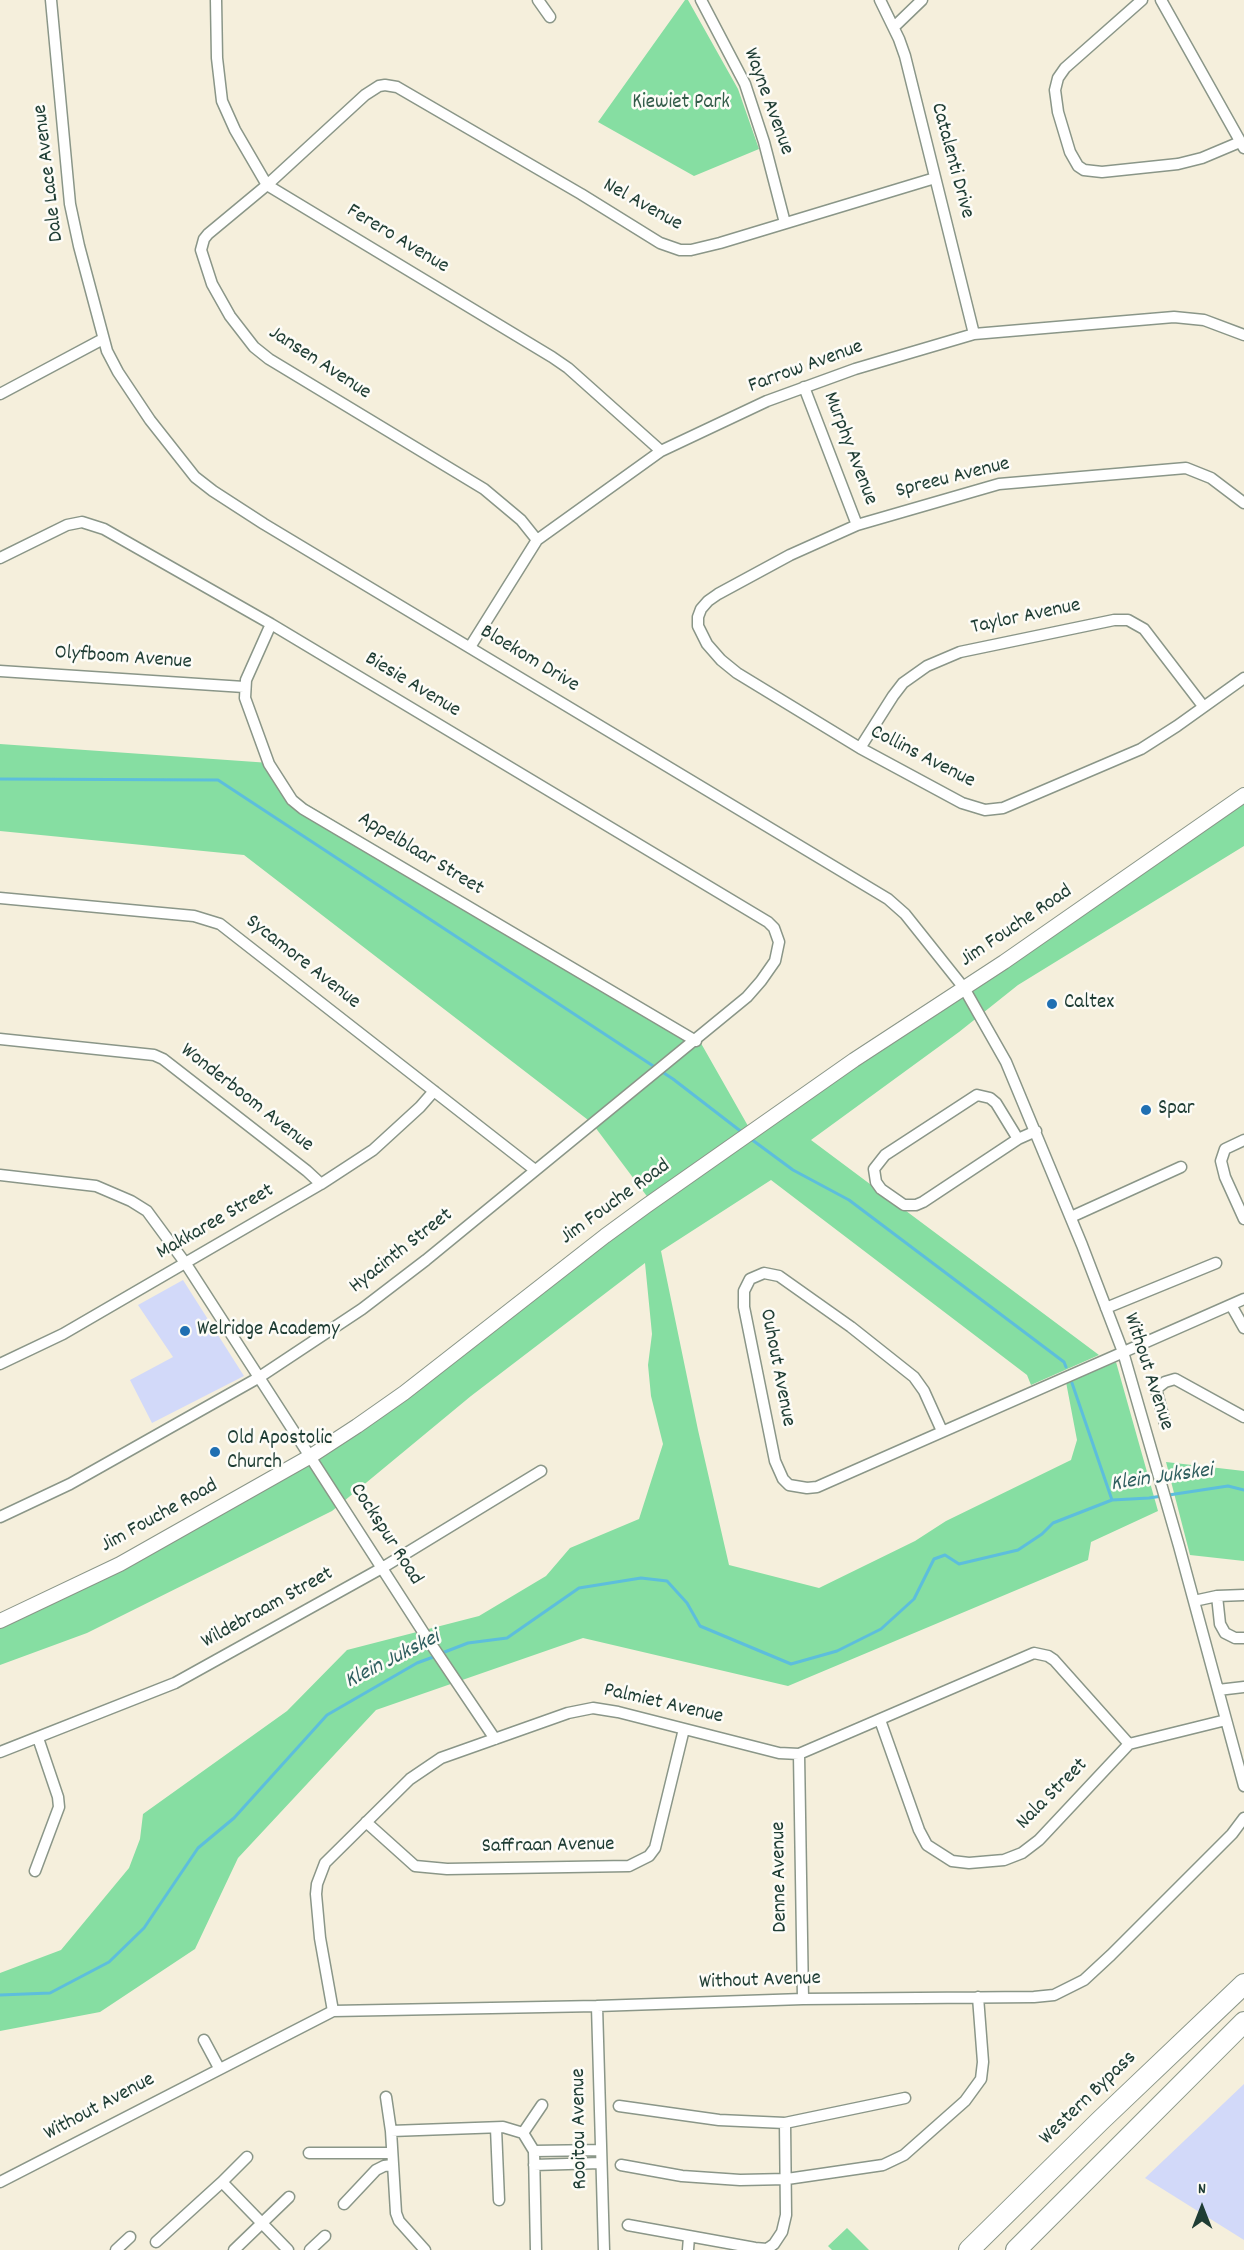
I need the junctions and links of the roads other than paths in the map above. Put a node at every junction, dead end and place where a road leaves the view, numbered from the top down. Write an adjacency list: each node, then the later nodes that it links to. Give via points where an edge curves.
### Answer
1 (51, 0): 18 (street, Dale Lace Avenue, via 70,204)
2 (216, 0): 14 (street, Ferero Avenue, via 222,101)
3 (538, 0): 9 (street)
4 (701, 0): 15 (street, Wayne Avenue, via 745,84)
5 (880, 0): 10 (street, Catalenti Drive)
6 (922, 0): 10 (street)
7 (1142, 0): 12 (street, via 1058,78 1058,112 1078,166 1102,172 1178,164)
8 (1161, 0): 12 (street)
9 (550, 17)
10 (894, 27): 13 (street, Catalenti Drive)
11 (385, 85): 14 (street, Jansen Avenue, via 365,95); 15 (street, Nel Avenue, via 397,87 670,248 691,250)
12 (1242, 145)
13 (935, 178): 15 (street, Nel Avenue); 16 (street, Catalenti Drive)
14 (267, 185): 21 (street, Ferero Avenue, via 552,357); 24 (street, Jansen Avenue, via 208,234 201,245 212,284 242,333 269,359 484,489 521,520)
15 (785, 223)
16 (974, 334): 17 (street, Farrow Avenue, via 1174,317 1204,320); 19 (street, Farrow Avenue)
17 (1244, 335)
18 (103, 339): 20 (street); 28 (street, Bloekom Drive, via 111,362 126,385 195,477 264,524)
19 (804, 387): 21 (street, Farrow Avenue); 23 (street, Murphy Avenue)
20 (0, 394)
21 (661, 451): 24 (street, Farrow Avenue)
22 (1244, 502): 23 (street, Spreeu Avenue, via 1211,478 1175,468 999,484)
23 (857, 525): 27 (street, Spreeu Avenue, via 730,586 701,609)
24 (537, 540): 28 (street, Farrow Avenue)
25 (0, 558): 26 (street, Biesie Avenue, via 67,525 91,524)
26 (271, 624): 31 (street); 36 (street, Biesie Avenue, via 768,922 777,934)
27 (698, 626): 33 (street, Collins Avenue, via 707,644 736,673)
28 (470, 647): 37 (street, Bloekom Drive, via 888,899)
29 (0, 671): 31 (street, Olyfboom Avenue)
30 (1244, 678): 32 (street, Collins Avenue)
31 (244, 687): 39 (street, Appelblaar Street, via 269,764 297,805)
32 (1203, 706): 33 (street, Collins Avenue, via 1141,748 1003,808 985,810 962,803); 33 (street, Taylor Avenue, via 1144,629 1128,620 1114,620 960,652 927,666 898,690)
33 (860, 748)
34 (1244, 795): 37 (street, Jim Fouche Road)
35 (0, 898): 40 (street, Sycamore Avenue, via 212,920)
36 (778, 951): 39 (street, Hyacinth Street, via 769,971 747,997)
37 (964, 988): 41 (street, Without Avenue, via 1006,1062); 64 (street, Jim Fouche Road, via 854,1060 605,1236 404,1393)
38 (0, 1039): 47 (street, Wonderboom Avenue, via 163,1059)
39 (696, 1041): 45 (street, Hyacinth Street)
40 (434, 1091): 45 (street, Sycamore Avenue); 47 (street, Makkaree Street, via 373,1150)
41 (1036, 1131): 42 (street); 48 (street, Without Avenue)
42 (1018, 1139): 42 (street, via 996,1104 977,1095 885,1155 874,1168 876,1182 904,1205 916,1205)
43 (1244, 1140): 49 (street, via 1225,1149 1221,1161)
44 (1181, 1167): 48 (street)
45 (535, 1170): 58 (street, Hyacinth Street, via 384,1292)
46 (0, 1175): 51 (street, Cockspur Road, via 81,1183 131,1201 147,1211)
47 (321, 1184): 51 (street, Makkaree Street)
48 (1071, 1217): 54 (street, Without Avenue)
49 (1244, 1219)
50 (1216, 1263): 54 (street)
51 (186, 1264): 57 (street, Makkaree Street, via 63,1334); 58 (street, Cockspur Road)
52 (1244, 1299): 53 (street, Ouhout Avenue)
53 (1231, 1305): 55 (street); 56 (street, Ouhout Avenue)
54 (1106, 1308): 56 (street, Without Avenue)
55 (1244, 1328)
56 (1123, 1352): 60 (street, Without Avenue); 63 (street, Ouhout Avenue)
57 (0, 1364)
58 (258, 1378): 64 (street, Cockspur Road); 66 (street, Hyacinth Street, via 70,1484)
59 (1156, 1389): 60 (street); 61 (street, via 1175,1379); 62 (street)
60 (1137, 1396): 70 (street, Without Avenue)
61 (1244, 1417)
62 (1165, 1424)
63 (942, 1431): 63 (street, Ouhout Avenue, via 817,1487 789,1485 775,1461 744,1307 744,1291 750,1279 764,1273 780,1276 869,1341 914,1377)
64 (311, 1456): 67 (street, Cockspur Road); 71 (street, Jim Fouche Road, via 120,1564)
65 (541, 1471): 67 (street, Wildebraam Street)
66 (0, 1517)
67 (382, 1568): 78 (street, Wildebraam Street, via 175,1683); 79 (street, Cockspur Road)
68 (1244, 1595): 69 (street)
69 (1216, 1596): 70 (street); 72 (street, via 1225,1633)
70 (1194, 1601): 74 (street, Without Avenue)
71 (0, 1620)
72 (1244, 1638)
73 (1244, 1687): 74 (street)
74 (1218, 1690): 75 (street, Without Avenue)
75 (1226, 1719): 80 (street); 83 (street, Without Avenue)
76 (880, 1720): 80 (street, Palmiet Avenue, via 1034,1653 1054,1660); 80 (street, Nala Street, via 927,1845 952,1861 969,1863 1004,1860 1022,1853); 82 (street, Palmiet Avenue)
77 (684, 1729): 79 (street, Palmiet Avenue, via 593,1708); 82 (street, Palmiet Avenue, via 779,1753); 85 (street, Saffraan Avenue, via 655,1848 650,1856 629,1866 415,1866)
78 (38, 1738): 81 (street, Wildebraam Street); 86 (street, via 59,1807)
79 (495, 1739): 85 (street, Palmiet Avenue, via 441,1758 410,1779)
80 (1130, 1744)
81 (0, 1752)
82 (799, 1754): 89 (street, Denne Avenue)
83 (1244, 1786)
84 (1244, 1818): 88 (street, Without Avenue, via 1084,1980 1054,1995)
85 (366, 1822): 91 (street, Palmiet Avenue, via 326,1863 317,1884 320,1938)
86 (35, 1870)
87 (1244, 1984): 132 (highway, Western Bypass)
88 (978, 1997): 89 (street, Without Avenue); 112 (street, via 981,2079 965,2101 904,2155 883,2165)
89 (803, 1999): 90 (street, Without Avenue)
90 (597, 2006): 91 (street, Without Avenue); 103 (street, Rooitou Avenue)
91 (333, 2011): 94 (street, Without Avenue)
92 (1244, 2022): 133 (highway)
93 (204, 2040): 94 (street)
94 (219, 2068): 113 (street, Without Avenue)
95 (386, 2097): 101 (street)
96 (905, 2098): 99 (street)
97 (542, 2104): 102 (street)
98 (619, 2106): 99 (street, via 719,2120)
99 (785, 2123): 112 (street)
100 (496, 2128): 101 (street); 102 (street); 116 (street)
101 (391, 2131): 106 (street)
102 (523, 2133): 104 (street)
103 (601, 2150): 104 (street); 108 (street, Rooitou Avenue)
104 (534, 2151): 110 (street)
105 (309, 2153): 106 (street)
106 (392, 2153): 109 (street)
107 (247, 2157): 114 (street)
108 (601, 2163): 110 (street); 130 (street, Rooitou Avenue)
109 (392, 2165): 117 (street, via 376,2170); 128 (street, via 399,2221)
110 (534, 2165): 129 (street)
111 (621, 2165): 112 (street, via 682,2176)
112 (787, 2179): 122 (street, via 782,2232 767,2249)
113 (0, 2182)
114 (222, 2182): 118 (street); 123 (street)
115 (289, 2197): 118 (street)
116 (499, 2200)
117 (344, 2204)
118 (262, 2223): 125 (street); 126 (street)
119 (628, 2225): 122 (street)
120 (325, 2236): 127 (street)
121 (130, 2237): 124 (street)
122 (689, 2237): 131 (street)
123 (156, 2242)
124 (116, 2250)
125 (234, 2250)
126 (288, 2250)
127 (310, 2250)
128 (425, 2250)
129 (536, 2250)
130 (604, 2250)
131 (688, 2250)
132 (969, 2250)
133 (1016, 2250)

